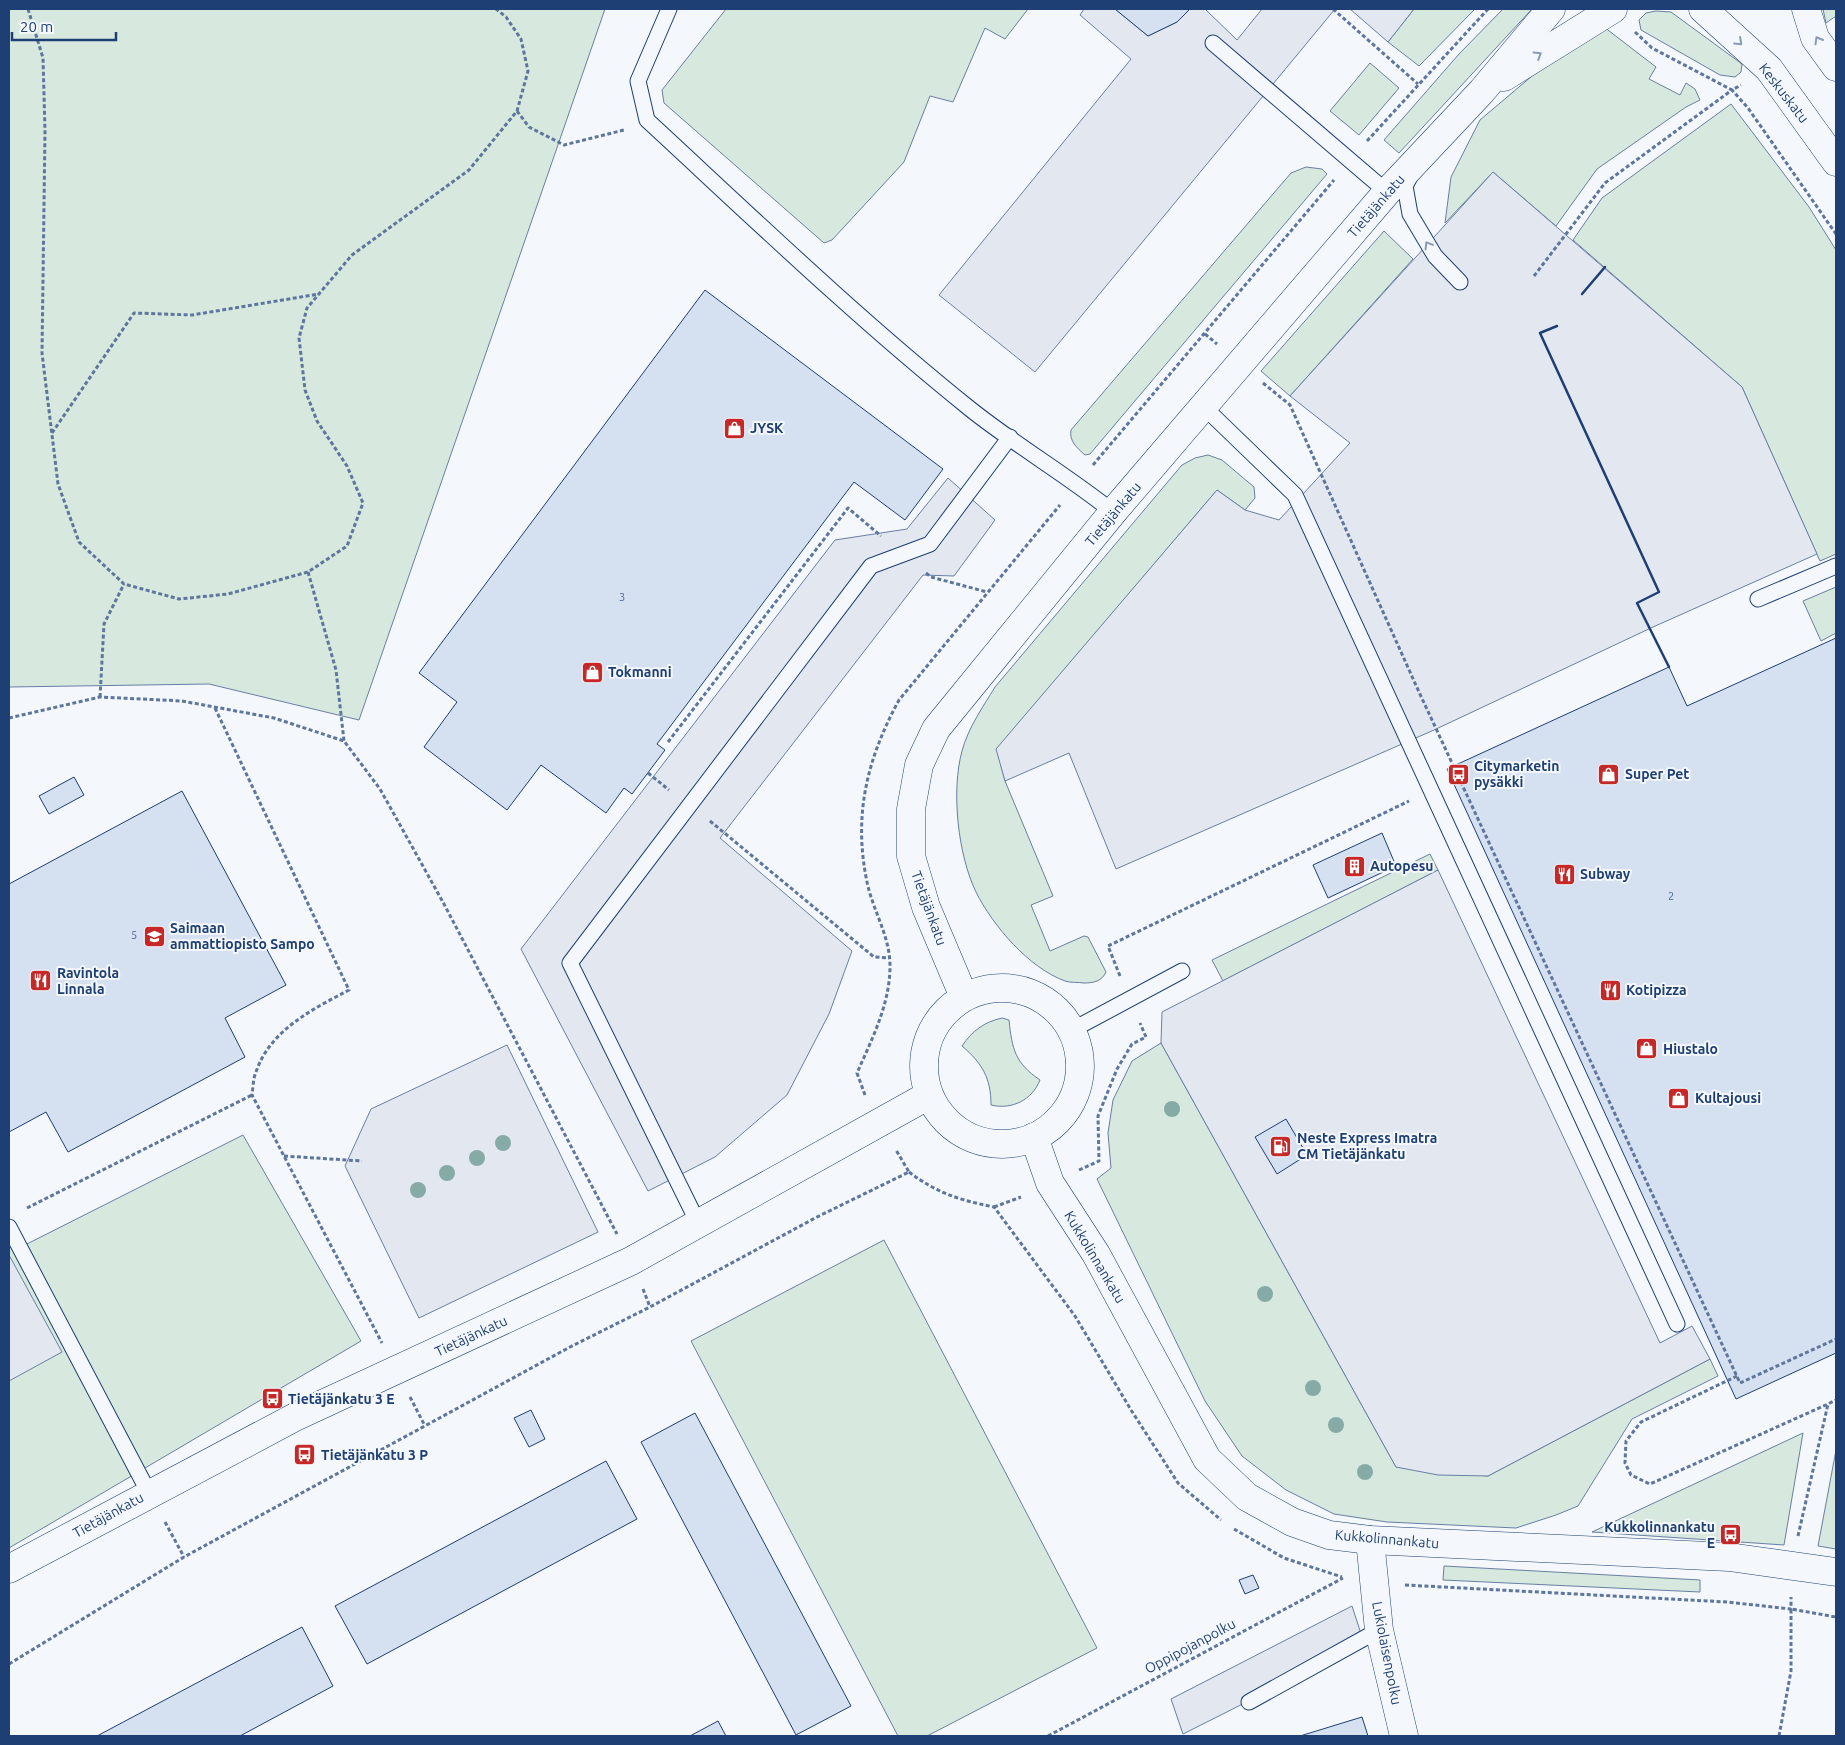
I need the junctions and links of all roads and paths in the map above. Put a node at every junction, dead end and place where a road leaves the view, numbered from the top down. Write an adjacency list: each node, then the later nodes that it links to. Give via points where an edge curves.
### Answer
1 (28, 9): 25 (path, via 42,58 45,131 42,353)
2 (496, 9): 15 (path, via 506,17 521,39 528,71)
3 (669, 9): 16 (lane, via 638,81)
4 (1332, 9): 13 (path)
5 (1550, 9): 14 (street, Tietäjänkatu)
6 (1613, 9): 14 (street, Tietäjänkatu, one-way to 6)
7 (1703, 9): 18 (street, Keskuskatu, one-way to 18, via 1769,69)
8 (1725, 9): 9 (street)
9 (1730, 9)
10 (1806, 9): 12 (street, one-way to 10, via 1815,38)
11 (1213, 43): 19 (lane)
12 (1836, 67)
13 (1418, 84)
14 (1482, 91): 17 (street, Tietäjänkatu)
15 (517, 111): 16 (path, via 529,127 564,145 611,134); 23 (path, via 469,170 352,255)
16 (647, 120): 26 (lane, via 868,324 970,409)
17 (1428, 147): 19 (street, Tietäjänkatu); 22 (lane, one-way to 17, via 1435,256 1410,214 1405,186)
18 (1836, 162)
19 (1387, 192): 24 (street, Tietäjänkatu)
20 (1836, 234): 21 (path, via 1759,123 1732,90 1605,183)
21 (1534, 276)
22 (1460, 282)
23 (319, 294): 25 (path, via 192,315 134,313); 29 (path, via 308,308 299,338 305,390 316,421 347,466 362,503 347,546)
24 (1204, 407): 27 (street, Tietäjänkatu); 38 (lane, via 1295,495)
25 (52, 433): 30 (path, via 58,484 79,542)
26 (1010, 437): 27 (lane); 39 (lane, via 930,544 871,566)
27 (1114, 512): 42 (street, Tietäjänkatu, via 936,729 919,765 911,809 911,856 926,907)
28 (1836, 566): 31 (lane)
29 (308, 572): 30 (path, via 228,594 179,599); 35 (path, via 336,670)
30 (124, 584): 32 (path, via 104,624)
31 (1758, 599)
32 (100, 698): 33 (path, via 182,701); 34 (path)
33 (214, 708): 35 (path, via 274,718); 45 (path, via 350,990 314,1008 276,1037 256,1072)
34 (9, 718)
35 (344, 741): 53 (path, via 380,789 440,896)
36 (1454, 765): 62 (path)
37 (648, 773): 39 (path)
38 (1431, 790): 43 (path, via 1108,946); 59 (lane)
39 (689, 806): 40 (path, via 728,834 874,957); 57 (lane, via 570,963)
40 (889, 958)
41 (1182, 970): 43 (lane)
42 (964, 997): 44 (street, via 994,988 1025,991 1052,1006); 46 (street, via 941,1016 927,1042 923,1071)
43 (1130, 1000): 44 (lane); 51 (path, via 1146,1036 1132,1044 1117,1069 1098,1116 1099,1161)
44 (1072, 1030): 47 (street, via 1080,1060 1077,1091 1062,1118)
45 (252, 1095): 49 (path); 56 (path)
46 (929, 1095): 47 (street, via 949,1125 976,1141 1007,1146); 57 (street, Tietäjänkatu)
47 (1034, 1137): 68 (street, Kukkolinnankatu, via 1050,1183 1096,1254 1207,1459 1247,1497 1292,1522 1330,1535)
48 (897, 1151): 52 (path)
49 (284, 1156): 50 (path); 61 (path)
50 (362, 1162)
51 (1089, 1166)
52 (909, 1172): 55 (path, via 928,1186 958,1200); 64 (path, via 817,1217)
53 (597, 1195)
54 (1013, 1200): 55 (path)
55 (994, 1207): 66 (path, via 1075,1316 1178,1483)
56 (26, 1209)
57 (699, 1225): 61 (street, Tietäjänkatu, via 632,1261)
58 (9, 1227): 65 (lane)
59 (1677, 1324)
60 (1836, 1339): 62 (path, via 1740,1383)
61 (396, 1369): 64 (path); 65 (street, Tietäjänkatu)
62 (1737, 1376): 63 (path, via 1641,1422 1626,1441 1626,1463 1631,1475 1650,1484)
63 (1828, 1404)
64 (425, 1426): 69 (path)
65 (149, 1493): 69 (path); 70 (street, Tietäjänkatu)
66 (1223, 1521)
67 (1230, 1526): 76 (path, Oppipojanpolku, via 1284,1558 1344,1578)
68 (1370, 1540): 71 (street, Kukkolinnankatu, via 1729,1557); 73 (street, Lukiolaisenpolku)
69 (184, 1557): 74 (path)
70 (9, 1570)
71 (1836, 1572)
72 (1836, 1617): 78 (path, via 1791,1609 1791,1671)
73 (1379, 1630): 75 (lane); 77 (street, Lukiolaisenpolku)
74 (9, 1664)
75 (1249, 1702)
76 (1048, 1736)
77 (1404, 1736)
78 (1779, 1736)

